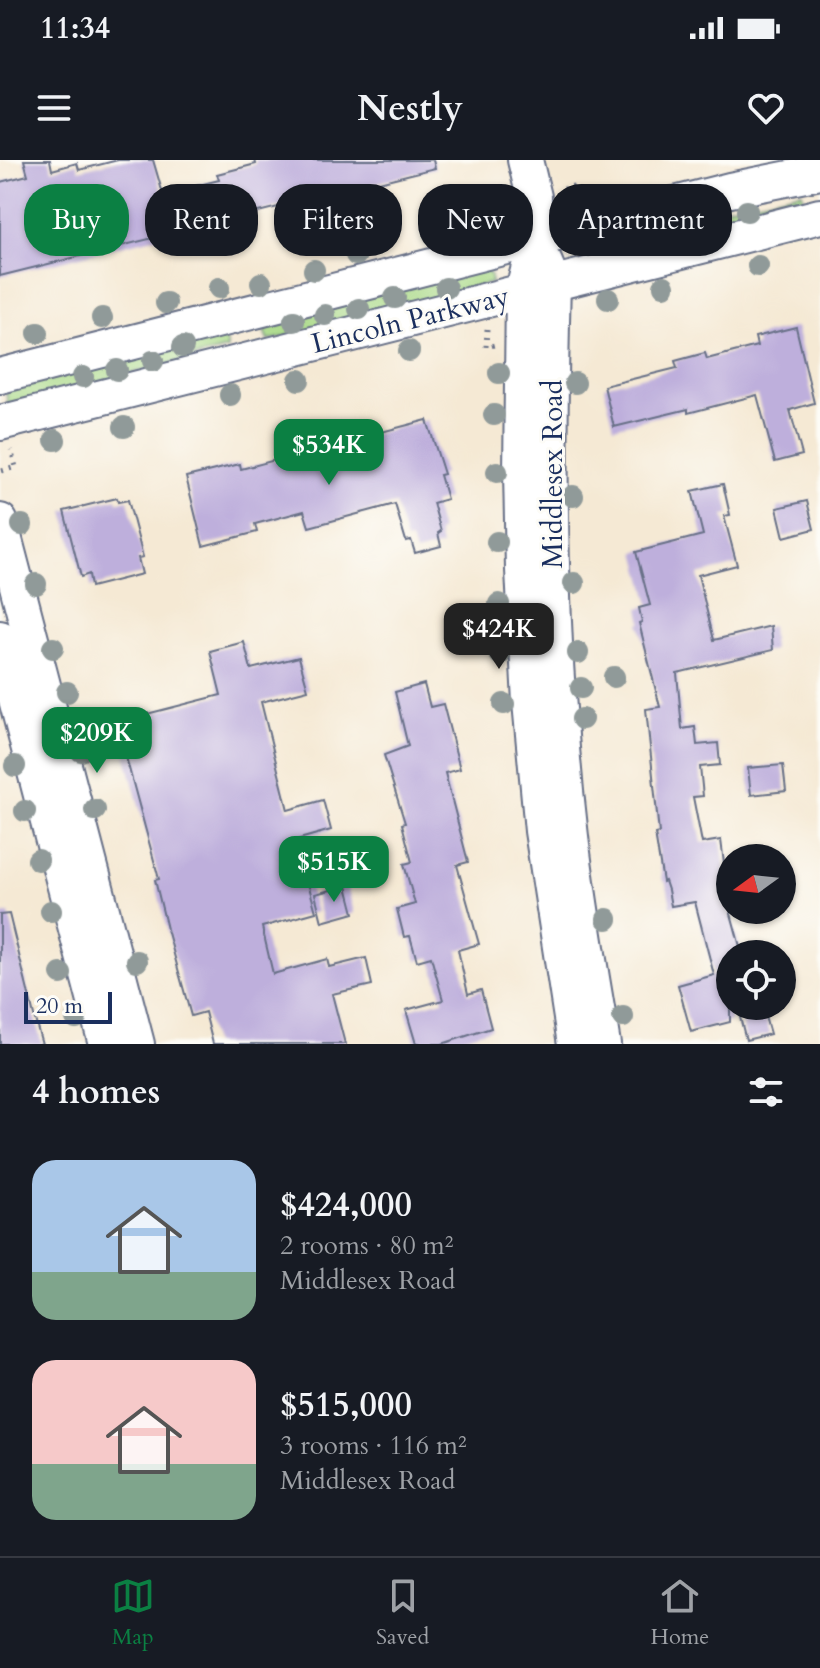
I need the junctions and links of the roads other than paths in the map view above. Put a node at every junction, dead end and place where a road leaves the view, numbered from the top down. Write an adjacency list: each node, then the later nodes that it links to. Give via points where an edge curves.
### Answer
1 (525, 160): 4 (street, Middlesex Road)
2 (820, 172): 4 (street, Lincoln Parkway)
3 (820, 216): 5 (street, Lincoln Parkway)
4 (536, 240): 5 (street, Middlesex Road); 6 (street, Lincoln Parkway)
5 (538, 286): 7 (street, Lincoln Parkway); 12 (street, Middlesex Road, via 523,570 530,702)
6 (238, 316): 7 (street); 8 (street, Lincoln Parkway)
7 (249, 360): 9 (street, Lincoln Parkway)
8 (0, 376)
9 (0, 423)
10 (0, 521): 13 (street)
11 (0, 638): 13 (street)
12 (556, 830): 16 (street, Middlesex Road); 17 (street, Middlesex Road)
13 (95, 942): 14 (street); 15 (street)
14 (106, 1044)
15 (137, 1044)
16 (575, 1044)
17 (603, 1044)

